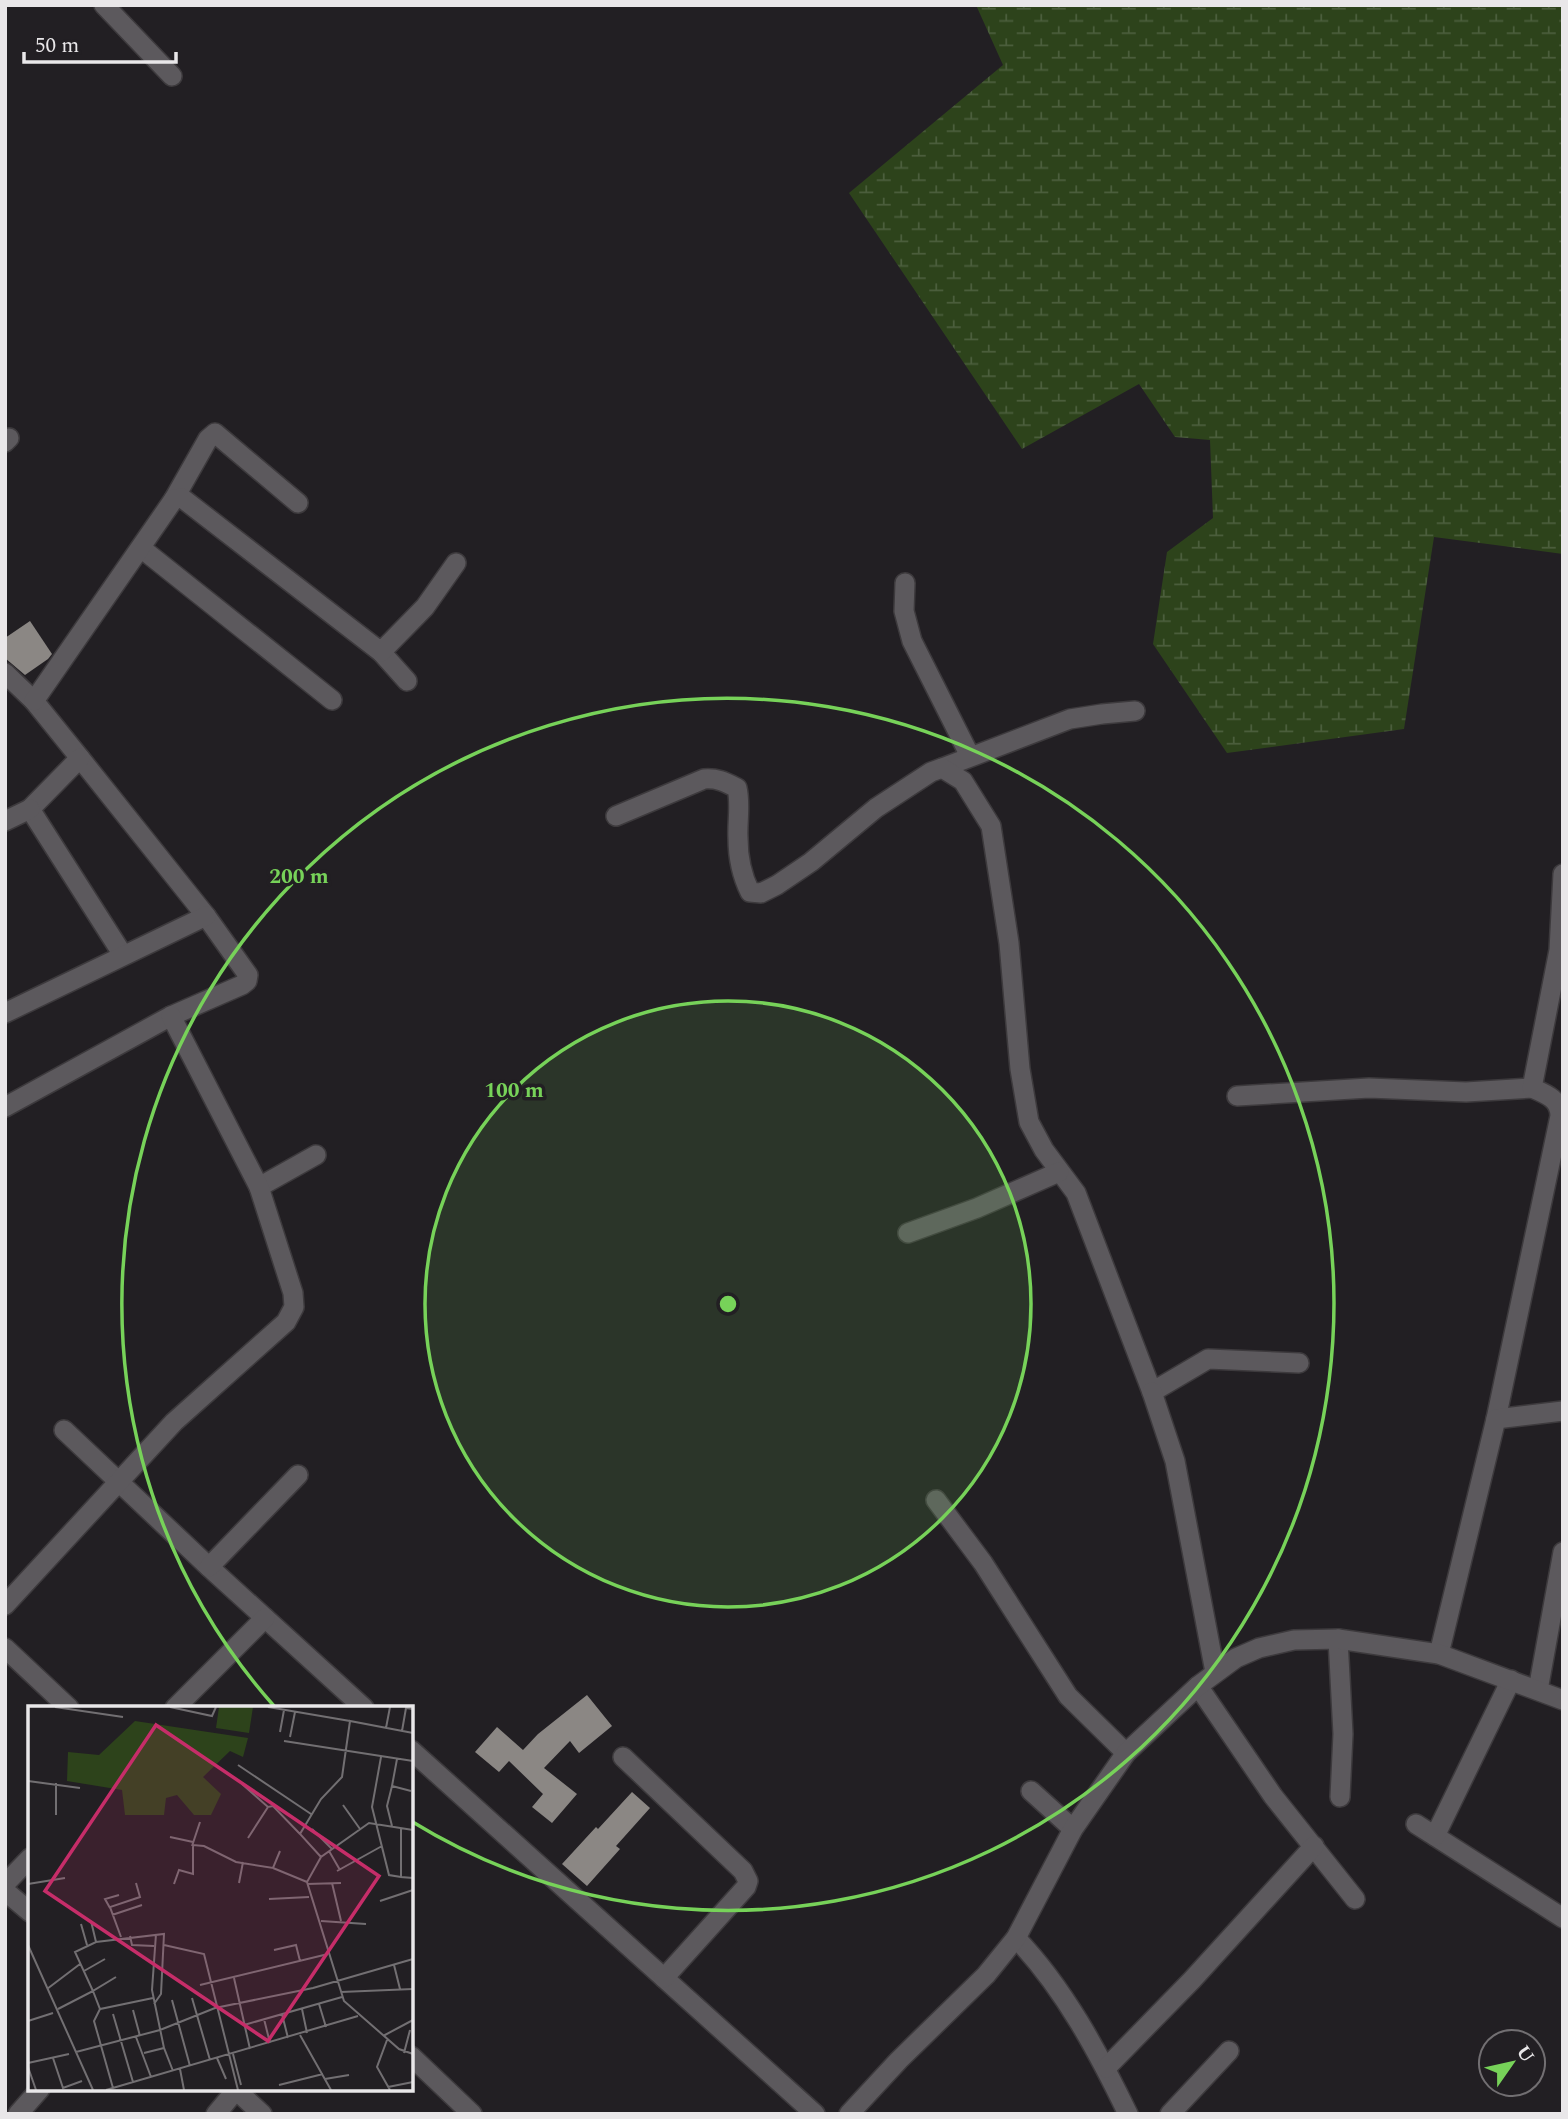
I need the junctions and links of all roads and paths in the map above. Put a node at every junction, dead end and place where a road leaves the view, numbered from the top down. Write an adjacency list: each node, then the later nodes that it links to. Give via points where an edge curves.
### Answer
1 (104, 5): 2 (street)
2 (172, 76)
3 (174, 499): 4 (street, via 215,433); 5 (street); 8 (street, via 182,498)
4 (298, 503)
5 (141, 548): 11 (street); 12 (street)
6 (456, 563): 8 (street, via 425,607)
7 (905, 583): 14 (street, via 912,641)
8 (381, 652): 10 (street)
9 (5, 673): 12 (street)
10 (407, 681)
11 (332, 700)
12 (34, 701): 15 (street)
13 (1135, 712): 14 (street, via 1070,719)
14 (970, 757): 16 (street)
15 (80, 758): 17 (street); 21 (street)
16 (942, 768): 18 (street, via 876,808 811,862 761,893 750,892 743,878 739,798 737,789 727,783 704,779); 29 (street, via 963,782 990,826 1009,943 1029,1122)
17 (30, 809): 19 (street); 22 (street)
18 (616, 816)
19 (5, 821)
20 (1563, 874): 25 (street, via 1559,950)
21 (206, 916): 22 (street); 24 (street, via 247,970 247,981)
22 (123, 956): 23 (street)
23 (5, 1013)
24 (171, 1016): 27 (street); 30 (street)
25 (1532, 1088): 26 (street, via 1369,1088); 35 (street, via 1552,1097 1560,1116)
26 (1237, 1096)
27 (5, 1107)
28 (316, 1155): 30 (street)
29 (1059, 1172): 31 (street); 33 (street, via 1076,1194)
30 (259, 1187): 38 (street, via 294,1307 286,1322 173,1422)
31 (908, 1233)
32 (1299, 1363): 33 (street, via 1208,1359)
33 (1152, 1392): 47 (street, via 1175,1461)
34 (1563, 1411): 35 (street)
35 (1496, 1419): 46 (street)
36 (64, 1430): 38 (street)
37 (298, 1475): 41 (street)
38 (120, 1481): 41 (street); 42 (street)
39 (936, 1500): 56 (street, via 983,1563 1068,1696)
40 (1563, 1552): 50 (street)
41 (209, 1567): 43 (street)
42 (5, 1605)
43 (265, 1618): 53 (street); 54 (street)
44 (1338, 1640): 46 (street); 47 (street, via 1294,1640 1259,1648); 59 (street, via 1343,1734)
45 (5, 1648): 52 (street)
46 (1438, 1654): 48 (street)
47 (1215, 1672): 49 (street)
48 (1511, 1680): 50 (street); 62 (street)
49 (1198, 1686): 56 (street); 63 (street, via 1273,1796)
50 (1538, 1690): 51 (street)
51 (1563, 1700)
52 (67, 1706)
53 (177, 1706)
54 (362, 1706)
55 (413, 1752): 71 (street)
56 (1126, 1753): 61 (street)
57 (623, 1757): 71 (street, via 743,1871 748,1881)
58 (1031, 1791): 61 (street)
59 (1340, 1797)
60 (1416, 1824): 62 (street)
61 (1073, 1829): 70 (street)
62 (1435, 1836): 69 (street)
63 (1314, 1846): 67 (street); 74 (street)
64 (28, 1860): 65 (street)
65 (5, 1884)
66 (5, 1891): 68 (street)
67 (1355, 1899)
68 (28, 1910)
69 (1563, 1918)
70 (1016, 1938): 74 (street, via 1049,1978); 83 (street, via 986,1975)
71 (664, 1978): 82 (street)
72 (1229, 2051): 85 (street)
73 (413, 2058): 81 (street)
74 (1105, 2068): 84 (street)
75 (38, 2091): 78 (street)
76 (234, 2091): 79 (street)
77 (236, 2091): 80 (street)
78 (18, 2114)
79 (216, 2114)
80 (262, 2114)
81 (471, 2114)
82 (815, 2114)
83 (849, 2114)
84 (1129, 2114)
85 (1170, 2114)

